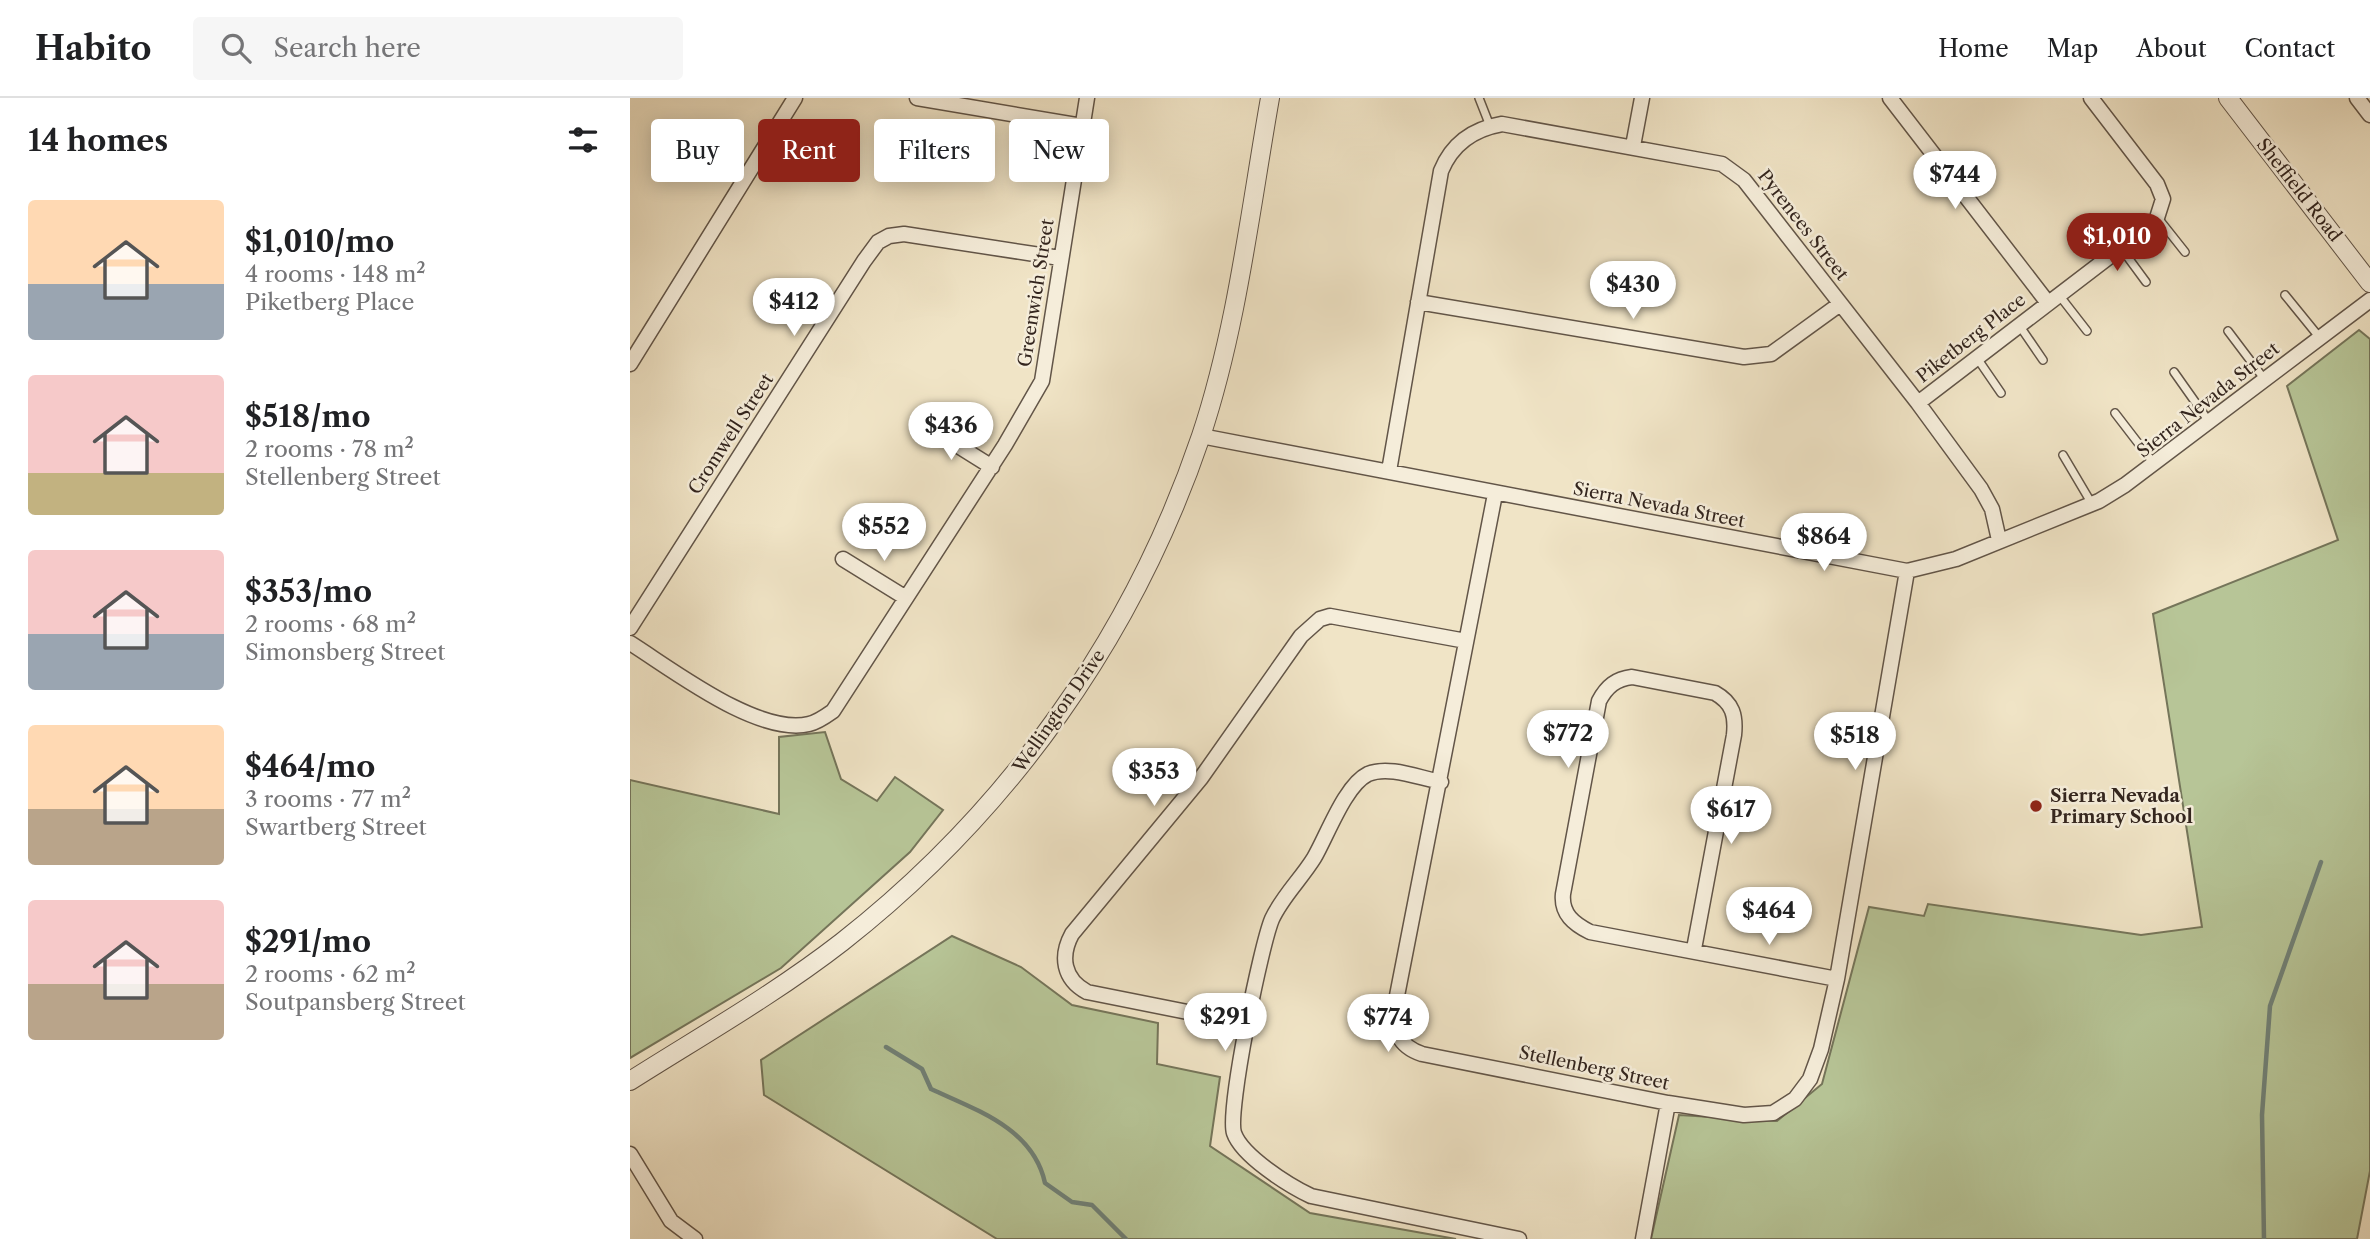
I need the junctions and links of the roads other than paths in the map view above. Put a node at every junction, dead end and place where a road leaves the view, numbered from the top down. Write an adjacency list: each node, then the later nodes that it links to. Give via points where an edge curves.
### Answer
1 (795, 98): 35 (street)
2 (916, 98): 11 (street)
3 (1087, 98): 14 (street, Greenwich Street)
4 (1270, 98): 43 (street, Wellington Drive, via 1233,306)
5 (1479, 98): 15 (lane)
6 (1642, 98): 16 (street)
7 (1890, 98): 25 (street, Piketberg Place)
8 (2091, 98): 18 (street, via 2157,184 2163,199)
9 (2228, 98): 23 (street, Sheffield Road)
10 (2357, 98): 12 (street)
11 (946, 100): 13 (street)
12 (2370, 115)
13 (1045, 119)
14 (1083, 119)
15 (1490, 126): 16 (street, Pyrenees Street, via 1502,124); 27 (street, via 1448,155 1441,171)
16 (1633, 146): 28 (street, Pyrenees Street, via 1722,164 1744,180)
17 (1073, 182): 21 (street, Greenwich Street)
18 (2158, 218): 19 (street, Piketberg Place); 20 (lane)
19 (2121, 248): 22 (lane); 25 (street, Piketberg Place)
20 (2185, 253)
21 (1060, 258): 46 (street, Greenwich Street, via 1042,381); 54 (street, Cromwell Street, via 918,235 890,236 878,242)
22 (2146, 282)
23 (2370, 283)
24 (2285, 295): 32 (lane)
25 (2053, 299): 29 (street, Piketberg Place); 30 (lane)
26 (2370, 300): 32 (street, Sierra Nevada Street)
27 (1418, 302): 28 (street, via 1744,357 1771,354); 47 (street)
28 (1840, 304): 39 (street, Pyrenees Street)
29 (2019, 325): 33 (street, Piketberg Place); 34 (lane)
30 (2087, 331)
31 (2228, 331): 37 (lane)
32 (2320, 338): 37 (street, Sierra Nevada Street)
33 (1977, 358): 38 (lane); 39 (street, Piketberg Place)
34 (2043, 360)
35 (630, 364)
36 (2174, 373): 41 (lane)
37 (2265, 380): 41 (street, Sierra Nevada Street)
38 (2001, 393)
39 (1918, 403): 50 (street, Pyrenees Street, via 1988,499)
40 (2115, 413): 45 (lane)
41 (2210, 423): 45 (street, Sierra Nevada Street)
42 (929, 427): 46 (street)
43 (1201, 436): 47 (street, Sierra Nevada Street); 61 (street, Wellington Drive, via 1163,531 1106,644 1050,729 996,797 938,860 840,944)
44 (2063, 455): 49 (lane)
45 (2155, 465): 49 (street, Sierra Nevada Street)
46 (992, 467): 53 (street, Greenwich Street)
47 (1389, 471): 48 (street, Sierra Nevada Street)
48 (1495, 494): 52 (street, Sierra Nevada Street); 55 (street, Stellenberg Street)
49 (2092, 503): 50 (street, Sierra Nevada Street)
50 (1999, 540): 52 (street, Sierra Nevada Street, via 1956,559)
51 (843, 559): 53 (street)
52 (1908, 571): 59 (street, Stellenberg Street)
53 (906, 598): 56 (street, Greenwich Street, via 833,712 811,724 792,726 747,713)
54 (630, 628)
55 (1466, 641): 57 (street, Stellenberg Street); 60 (street, via 1341,617 1320,619 1301,636 1201,778 1067,944 1068,974 1087,992)
56 (630, 643)
57 (1440, 782): 60 (street, via 1376,771 1354,786 1272,919); 62 (street, Stellenberg Street, via 1395,1006 1394,1022 1402,1044 1422,1054)
58 (1693, 949): 58 (street, via 1734,735 1734,713 1715,693 1623,679 1608,687 1599,701 1564,906 1570,919 1590,932); 59 (street)
59 (1837, 979): 62 (street, Stellenberg Street, via 1810,1079 1789,1103 1773,1113 1758,1115)
60 (1248, 1024): 65 (street, via 1232,1122 1246,1152 1311,1196)
61 (630, 1081)
62 (1668, 1103): 66 (street)
63 (630, 1154): 64 (street, via 671,1221)
64 (695, 1239)
65 (1520, 1239)
66 (1643, 1239)

